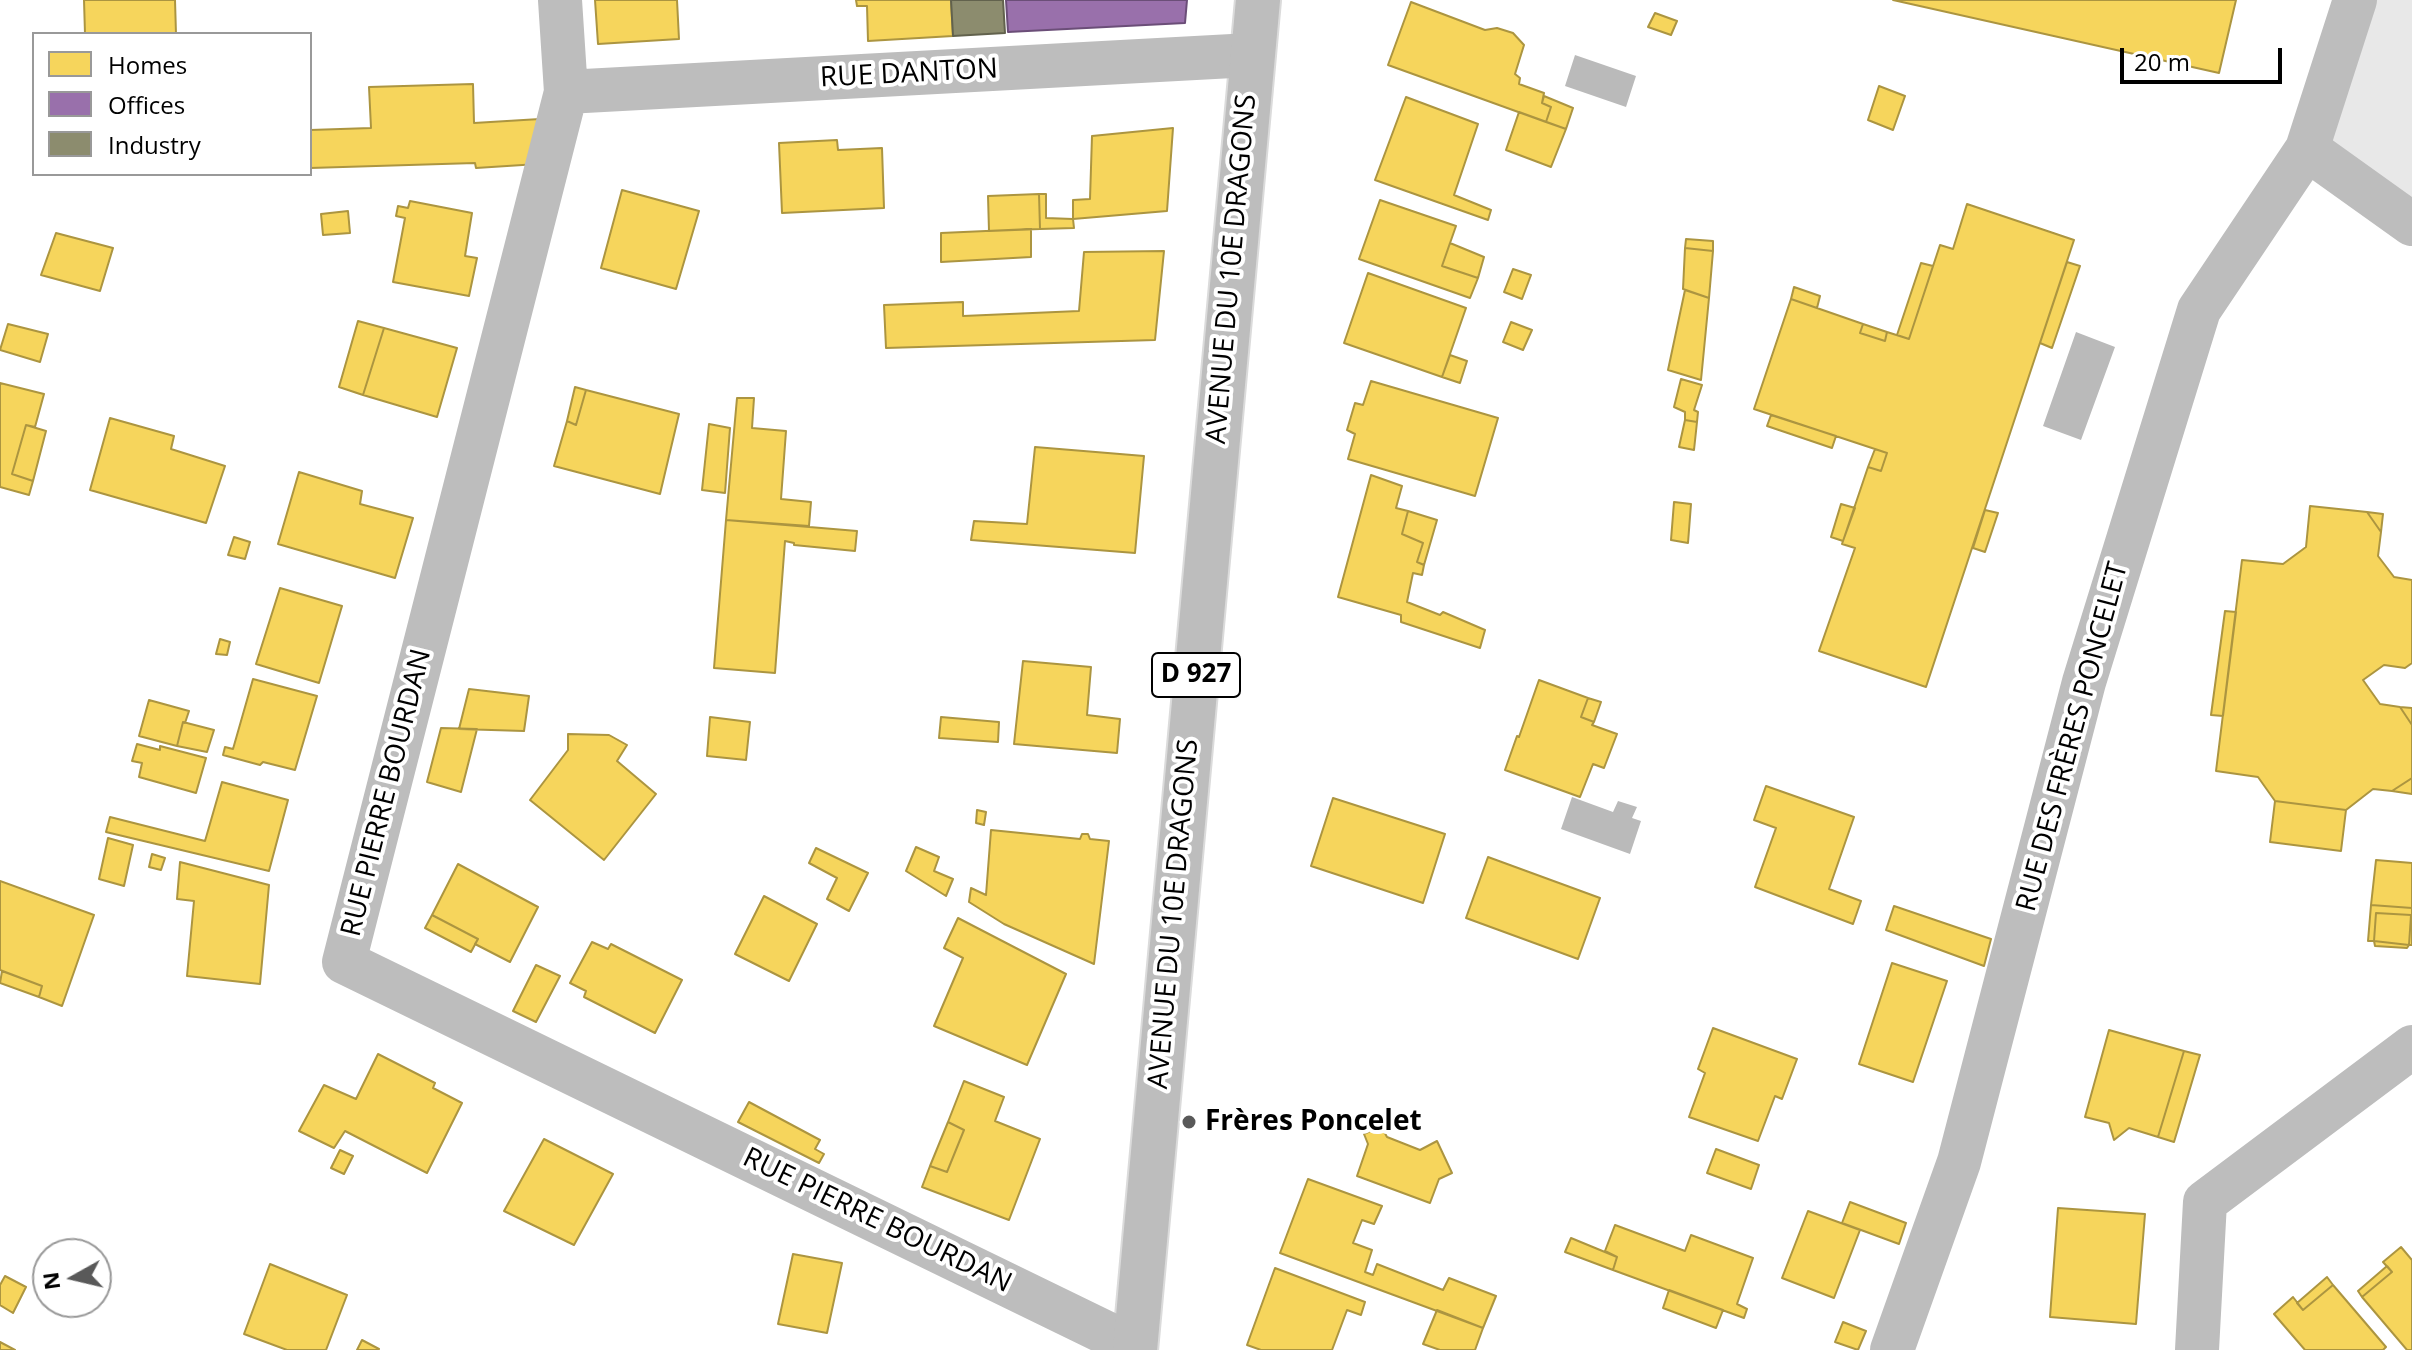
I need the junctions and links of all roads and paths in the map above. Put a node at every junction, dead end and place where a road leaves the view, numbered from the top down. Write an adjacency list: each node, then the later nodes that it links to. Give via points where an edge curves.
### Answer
1 (560, 0): 5 (street, RUE PIERRE BOURDAN)
2 (1258, 0): 4 (street, AVENUE DU 10E DRAGONS / D 927)
3 (2355, 0): 6 (street, RUE DES FRÈRES PONCELET)
4 (1251, 55): 5 (street, RUE DANTON); 9 (street, AVENUE DU 10E DRAGONS / D 927)
5 (566, 92): 9 (street, RUE PIERRE BOURDAN, via 344,962)
6 (2307, 149): 7 (street); 10 (street, RUE DES FRÈRES PONCELET, via 2199,310 2084,682 1959,1162)
7 (2412, 224)
8 (2412, 1047): 11 (street, via 2205,1202)
9 (1135, 1348)
10 (1892, 1350)
11 (2197, 1350)

